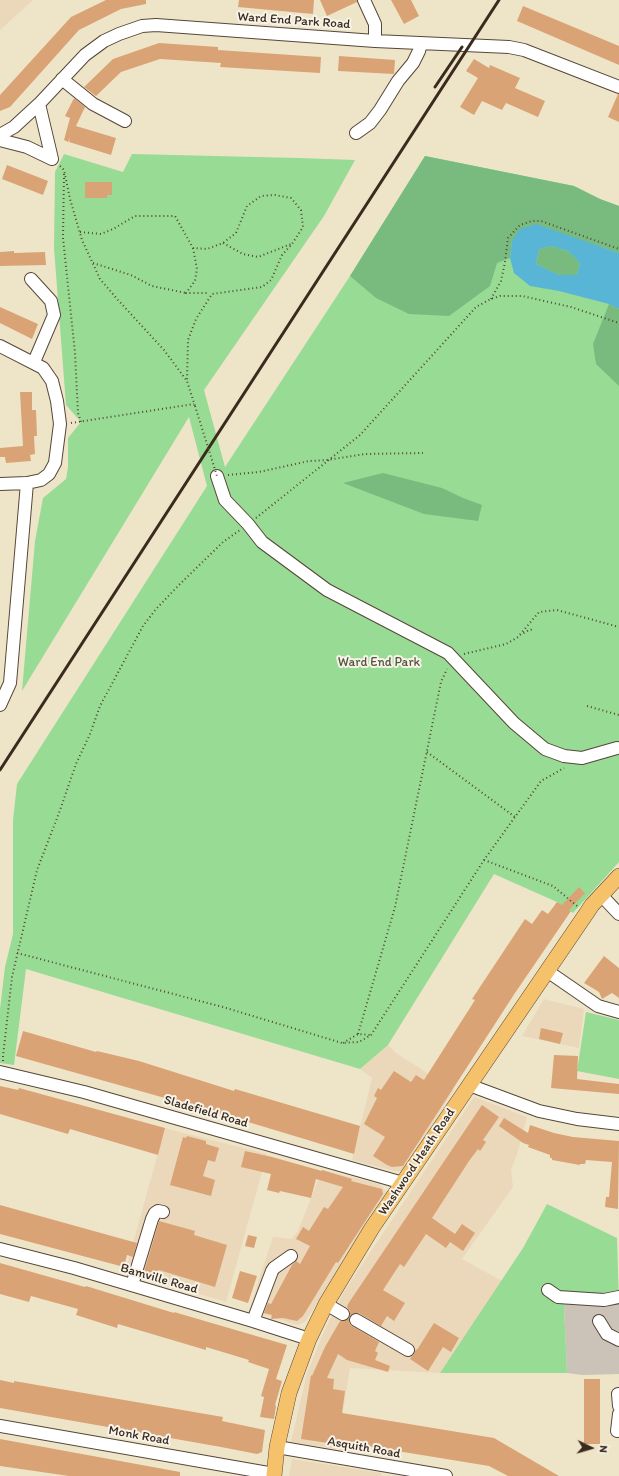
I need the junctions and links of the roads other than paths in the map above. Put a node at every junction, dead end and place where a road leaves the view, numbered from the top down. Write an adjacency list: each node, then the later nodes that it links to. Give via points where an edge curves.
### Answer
1 (364, 0): 2 (street, via 375,24)
2 (375, 41): 3 (street, Ward End Park Road); 4 (street, Ward End Park Road, via 142,26 104,41 85,55)
3 (421, 43): 5 (street, Ward End Park Road, via 524,50); 8 (street, via 413,63 380,110 370,123)
4 (62, 79): 6 (street, Ward End Park Road); 7 (street, via 93,104)
5 (619, 87)
6 (39, 104): 9 (street, Ward End Park Road, via 14,127); 10 (street, via 52,160 27,147)
7 (125, 122)
8 (356, 133)
9 (0, 135)
10 (0, 140)
11 (31, 279): 13 (street, via 51,301 54,315)
12 (0, 346): 13 (street)
13 (34, 362): 15 (street, via 43,368 52,381 60,424 55,463 49,474 41,480)
14 (217, 476): 18 (street, via 225,500 262,542 327,590 448,654 514,723 544,749 564,756 582,758)
15 (27, 483): 16 (street); 17 (street, via 10,683)
16 (0, 484)
17 (0, 705)
18 (618, 747)
19 (618, 880): 20 (main road, Washwood Heath Road)
20 (601, 895): 21 (street); 22 (main road, Washwood Heath Road)
21 (619, 914)
22 (546, 972): 23 (street, via 598,1006); 25 (main road, Washwood Heath Road)
23 (619, 1012)
24 (2, 1072): 27 (street, Sladefield Road, via 99,1096)
25 (474, 1087): 26 (street, via 538,1111); 27 (main road, Washwood Heath Road)
26 (619, 1124)
27 (403, 1183): 34 (main road, Washwood Heath Road)
28 (163, 1212): 31 (street, via 158,1211 152,1219)
29 (0, 1249): 31 (street, Bamville Road)
30 (291, 1256): 36 (street, via 272,1271)
31 (132, 1285): 36 (street, Bamville Road)
32 (548, 1290): 33 (street, via 558,1297 604,1300)
33 (619, 1297)
34 (326, 1304): 35 (street); 39 (main road, Washwood Heath Road)
35 (343, 1314)
36 (253, 1320): 39 (street, Bamville Road)
37 (356, 1320): 41 (street)
38 (599, 1320): 40 (street, via 607,1334)
39 (309, 1339): 45 (main road, Washwood Heath Road, via 289,1394)
40 (619, 1340)
41 (408, 1350)
42 (619, 1414): 44 (street)
43 (0, 1426): 46 (street, Monk Road)
44 (617, 1431)
45 (277, 1447): 46 (main road, Washwood Heath Road); 47 (street, Asquith Road)
46 (274, 1475)
47 (446, 1476)

